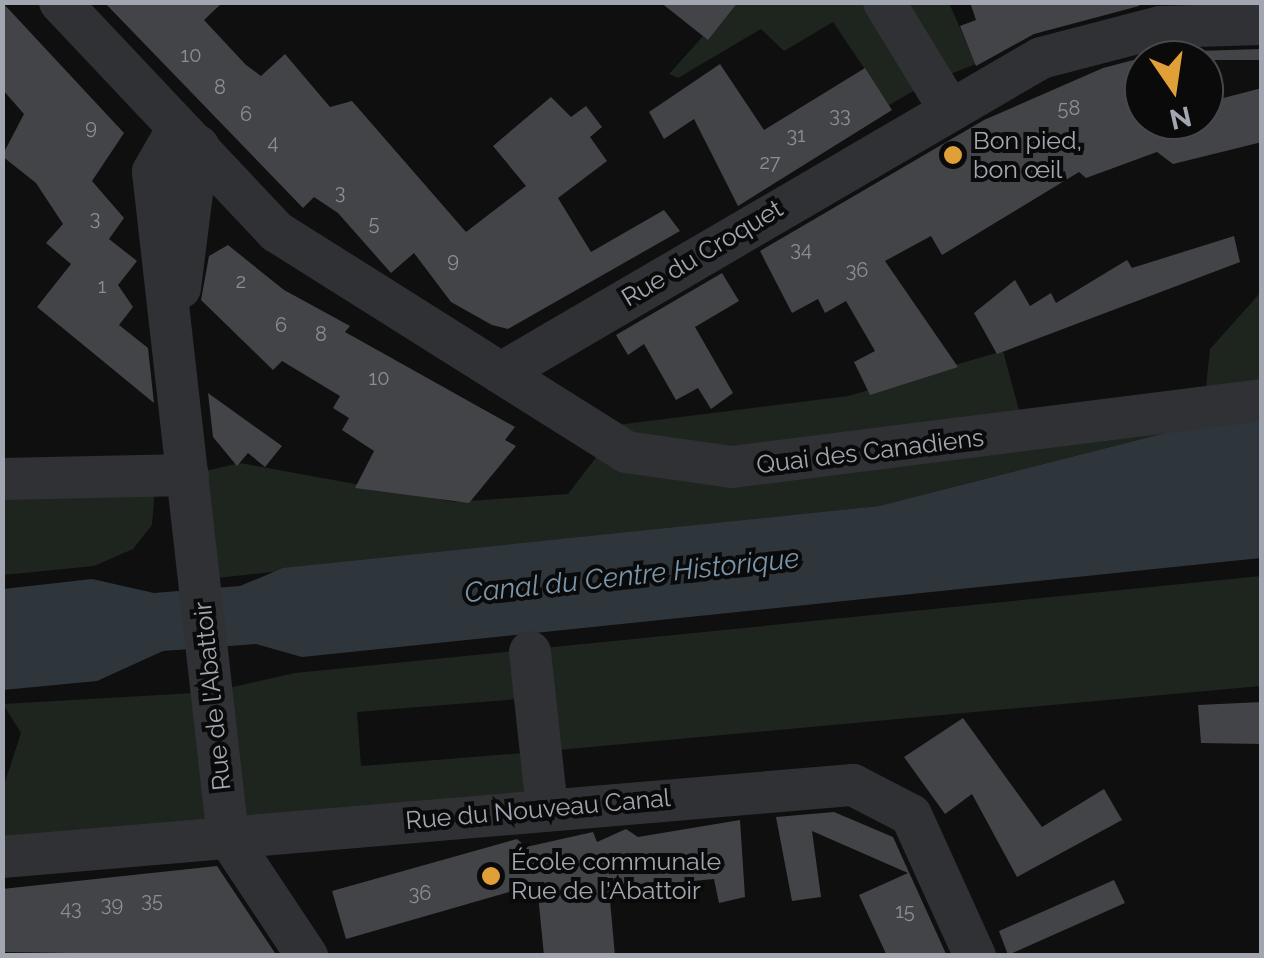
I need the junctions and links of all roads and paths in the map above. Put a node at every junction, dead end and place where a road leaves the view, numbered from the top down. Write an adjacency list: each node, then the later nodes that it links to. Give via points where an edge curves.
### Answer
1 (60, 2): 4 (street)
2 (884, 2): 5 (street)
3 (1262, 24): 5 (street, Rue du Croquet, via 1100,39)
4 (126, 72): 6 (street); 7 (street)
5 (948, 107): 11 (street, Rue du Croquet)
6 (198, 146): 7 (street, via 170,142); 8 (street); 9 (street)
7 (152, 172): 10 (street)
8 (277, 232): 9 (street, via 224,221); 11 (street)
9 (186, 248): 10 (street)
10 (174, 338): 13 (street, Rue de l'Abattoir)
11 (501, 372): 12 (street, Quai des Canadiens, via 626,452 732,467)
12 (1262, 400)
13 (188, 475): 14 (street); 17 (street, Rue de l'Abattoir)
14 (2, 479)
15 (530, 652): 16 (street)
16 (547, 809): 17 (street, Rue du Nouveau Canal); 20 (street, Rue du Nouveau Canal, via 824,783 879,793 912,815)
17 (228, 836): 18 (street, Rue du Nouveau Canal); 19 (street)
18 (2, 857)
19 (308, 956)
20 (975, 956)

